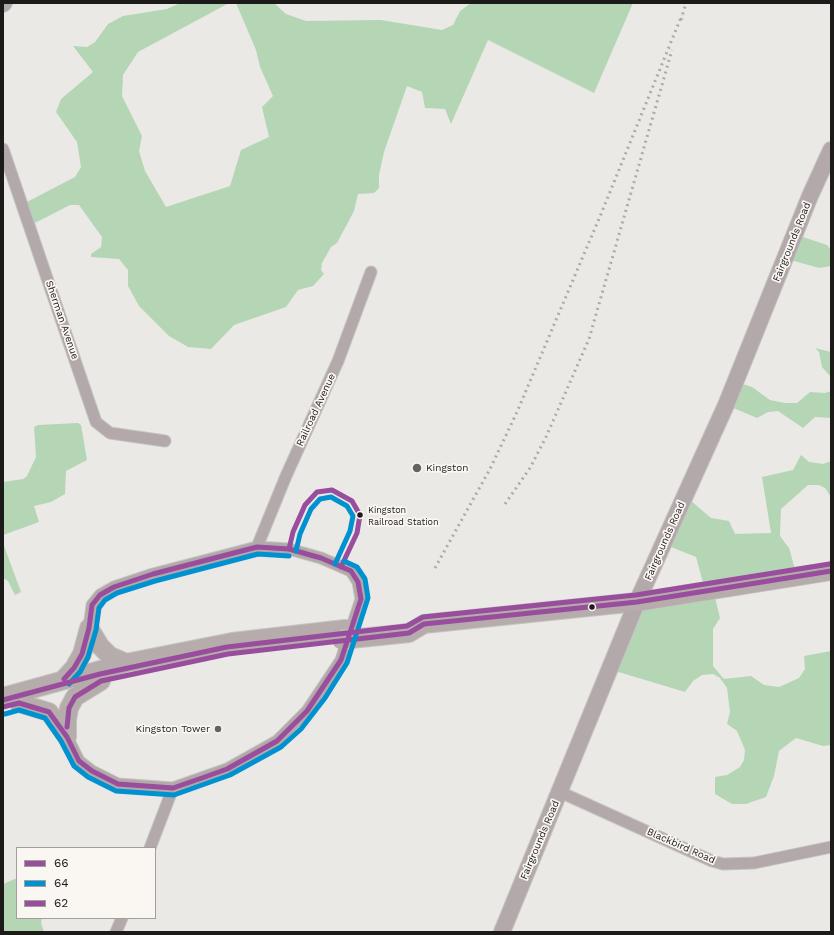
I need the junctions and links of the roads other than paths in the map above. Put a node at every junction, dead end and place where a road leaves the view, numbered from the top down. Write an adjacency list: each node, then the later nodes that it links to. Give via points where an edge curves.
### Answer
1 (3, 149): 4 (street, Sherman Avenue, via 96,422 110,433)
2 (831, 150): 7 (street, Fairgrounds Road, via 726,405)
3 (371, 272): 5 (street, Railroad Avenue, via 338,361)
4 (165, 441)
5 (257, 547): 8 (street, via 114,586 100,595 92,605); 15 (street, via 289,549 321,558 351,571 358,582 361,599 341,660 306,711 277,741 227,769)
6 (831, 573): 7 (main road)
7 (637, 602): 9 (main road, via 424,624 410,623); 16 (street, Fairgrounds Road)
8 (89, 628): 10 (main road, via 110,656); 11 (main road, via 82,654)
9 (343, 635): 10 (main road, via 232,642); 12 (main road, via 228,654)
10 (126, 663): 11 (main road)
11 (64, 679): 13 (main road)
12 (101, 681): 13 (main road); 14 (main road, via 76,697 69,708)
13 (8, 703): 14 (main road, via 49,712)
14 (67, 737): 15 (street, via 79,760 92,771 118,784)
15 (173, 788): 17 (street)
16 (560, 792): 18 (street, Blackbird Road, via 723,864 754,863); 21 (street, Fairgrounds Road)
17 (150, 847)
18 (831, 847)
19 (122, 919): 20 (street)
20 (116, 932)
21 (502, 932)

